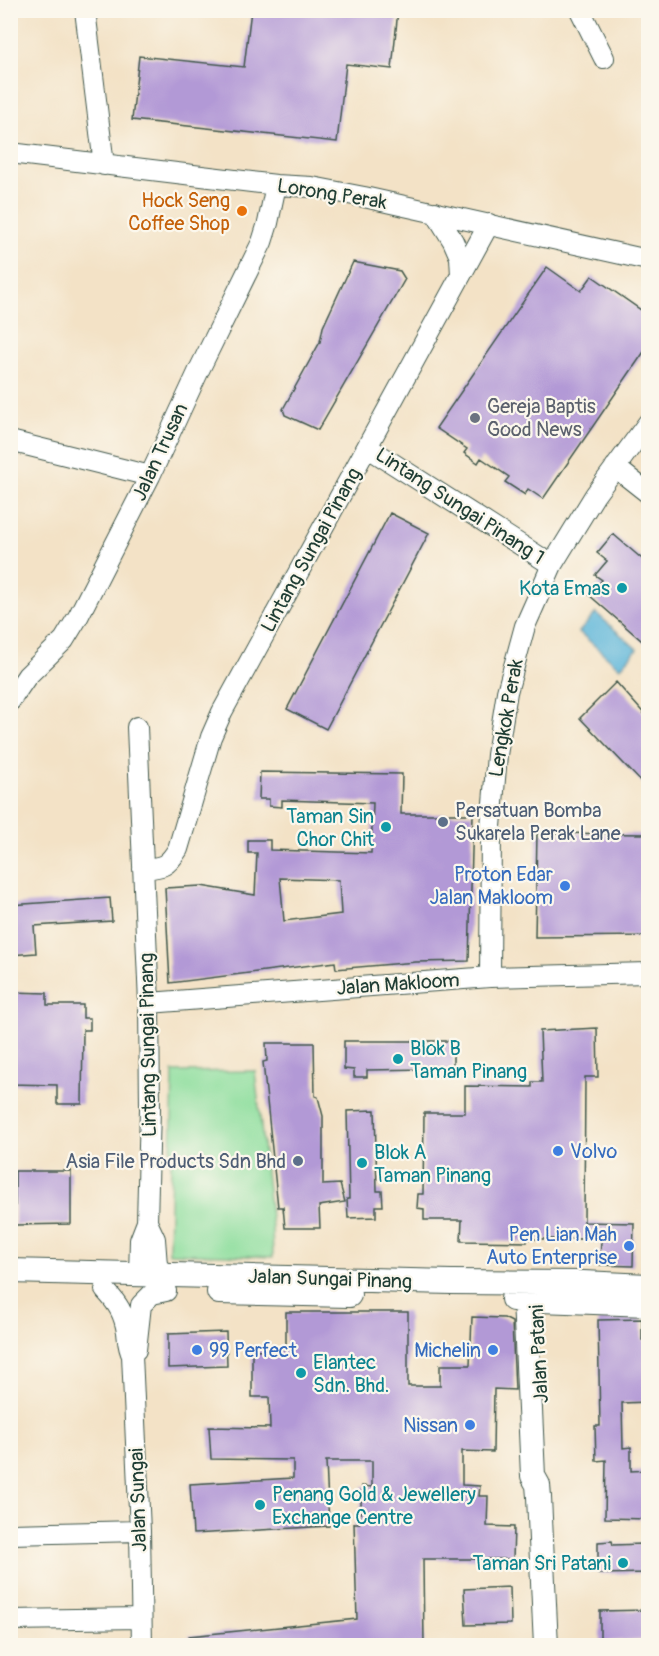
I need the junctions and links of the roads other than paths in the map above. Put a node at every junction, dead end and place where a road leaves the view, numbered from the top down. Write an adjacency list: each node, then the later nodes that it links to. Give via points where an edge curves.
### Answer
1 (85, 10): 5 (street)
2 (580, 10): 3 (street)
3 (604, 58)
4 (10, 153): 5 (street, Lorong Perak)
5 (104, 165): 6 (street, Lorong Perak)
6 (276, 185): 7 (street, Lorong Perak, via 312,187); 15 (street, Jalan Trusan, via 262,242)
7 (435, 212): 8 (street, Lorong Perak); 10 (street, via 460,257)
8 (489, 224): 9 (street, Lorong Perak); 10 (street, Lintang Sungai Pinang)
9 (648, 260)
10 (461, 275): 13 (street, Lintang Sungai Pinang)
11 (648, 423): 14 (street, Lengkok Perak)
12 (10, 441): 15 (street)
13 (367, 447): 17 (street, Lintang Sungai Pinang 1); 20 (street, Lintang Sungai Pinang, via 218,721 178,849 170,862)
14 (615, 466): 16 (street); 17 (street, Lengkok Perak)
15 (150, 476): 18 (street, Jalan Trusan, via 64,640 27,676)
16 (648, 493)
17 (552, 564): 22 (street, Lengkok Perak, via 525,626 507,692 497,755 491,827)
18 (10, 701)
19 (137, 727): 20 (street, Lintang Sungai Pinang)
20 (143, 869): 23 (street, Lintang Sungai Pinang)
21 (648, 973): 22 (street, Jalan Makloom)
22 (490, 977): 23 (street, Jalan Makloom)
23 (149, 1003): 24 (street, Lintang Sungai Pinang)
24 (147, 1222): 26 (street, Lintang Sungai Pinang, via 140,1240); 27 (street, Lintang Sungai Pinang)
25 (10, 1270): 26 (main road, Jalan Sungai Pinang)
26 (139, 1274): 27 (main road, Jalan Sungai Pinang)
27 (165, 1283): 30 (main road, Jalan Sungai Pinang); 31 (main road, Jalan Sungai Pinang, via 451,1282); 33 (street, Jalan Sungai, via 141,1305 136,1350)
28 (10, 1286): 30 (main road, Jalan Sungai Pinang)
29 (648, 1286): 31 (main road, Jalan Sungai Pinang, via 583,1283)
30 (105, 1290): 33 (street, Jalan Sungai, via 123,1315)
31 (531, 1294): 32 (main road, Jalan Sungai Pinang); 39 (main road, Jalan Patani, via 544,1478 538,1485)
32 (648, 1304)
33 (132, 1355): 34 (street, Jalan Sungai)
34 (140, 1531): 35 (street); 36 (street, Jalan Sungai)
35 (10, 1534)
36 (141, 1618): 37 (street); 38 (street, Jalan Sungai)
37 (10, 1620)
38 (142, 1646)
39 (546, 1646)

